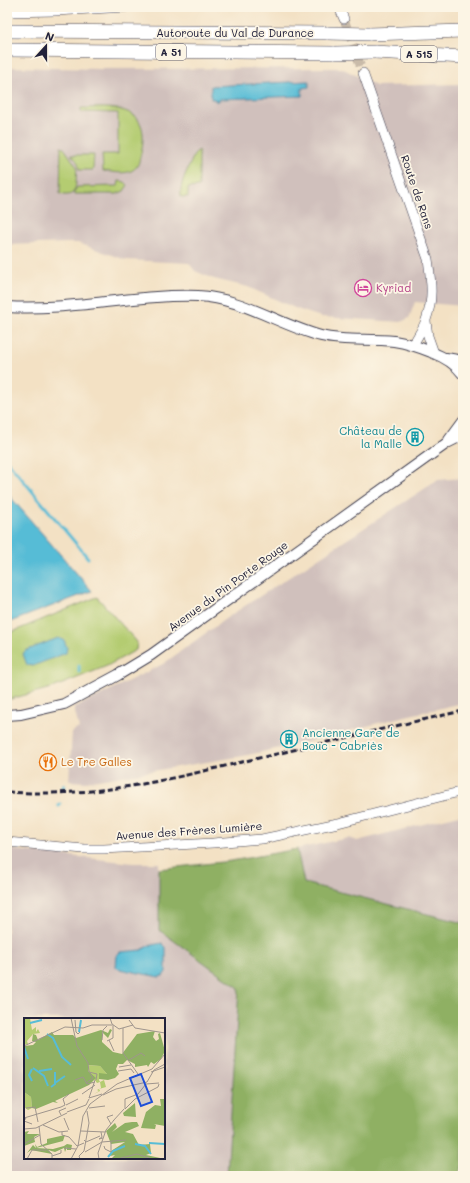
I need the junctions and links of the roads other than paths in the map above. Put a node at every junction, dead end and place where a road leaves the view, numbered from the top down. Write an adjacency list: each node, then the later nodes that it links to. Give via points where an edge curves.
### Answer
1 (128, 7): 3 (street)
2 (339, 7): 4 (street)
3 (7, 12)
4 (344, 19)
5 (7, 31): 6 (highway, Autoroute du Val de Durance / A 51, bridge, via 369,34)
6 (463, 31)
7 (7, 50): 8 (highway, Autoroute du Val de Durance / A 51, bridge)
8 (375, 52): 9 (highway, Autoroute du Val de Durance / A 51); 10 (highway, A 515)
9 (463, 52)
10 (463, 57)
11 (362, 73): 13 (street, Route de Rans, via 428,258 432,287)
12 (7, 307): 14 (main road, via 82,305 165,296 220,298 321,336 393,341)
13 (426, 321): 14 (street, Route de Rans); 15 (street, Route de Rans)
14 (413, 345): 15 (main road)
15 (434, 354): 16 (main road)
16 (444, 358): 17 (main road); 18 (main road)
17 (463, 361)
18 (463, 374)
19 (463, 421): 21 (main road, Avenue du Pin Porte Rouge)
20 (463, 435): 21 (main road, Avenue du Pin Porte Rouge)
21 (447, 444): 22 (main road, Avenue du Pin Porte Rouge, via 145,659 64,704)
22 (7, 715)
23 (463, 791): 24 (street, Avenue des Frères Lumière, via 338,823 262,839 104,849)
24 (7, 842)

